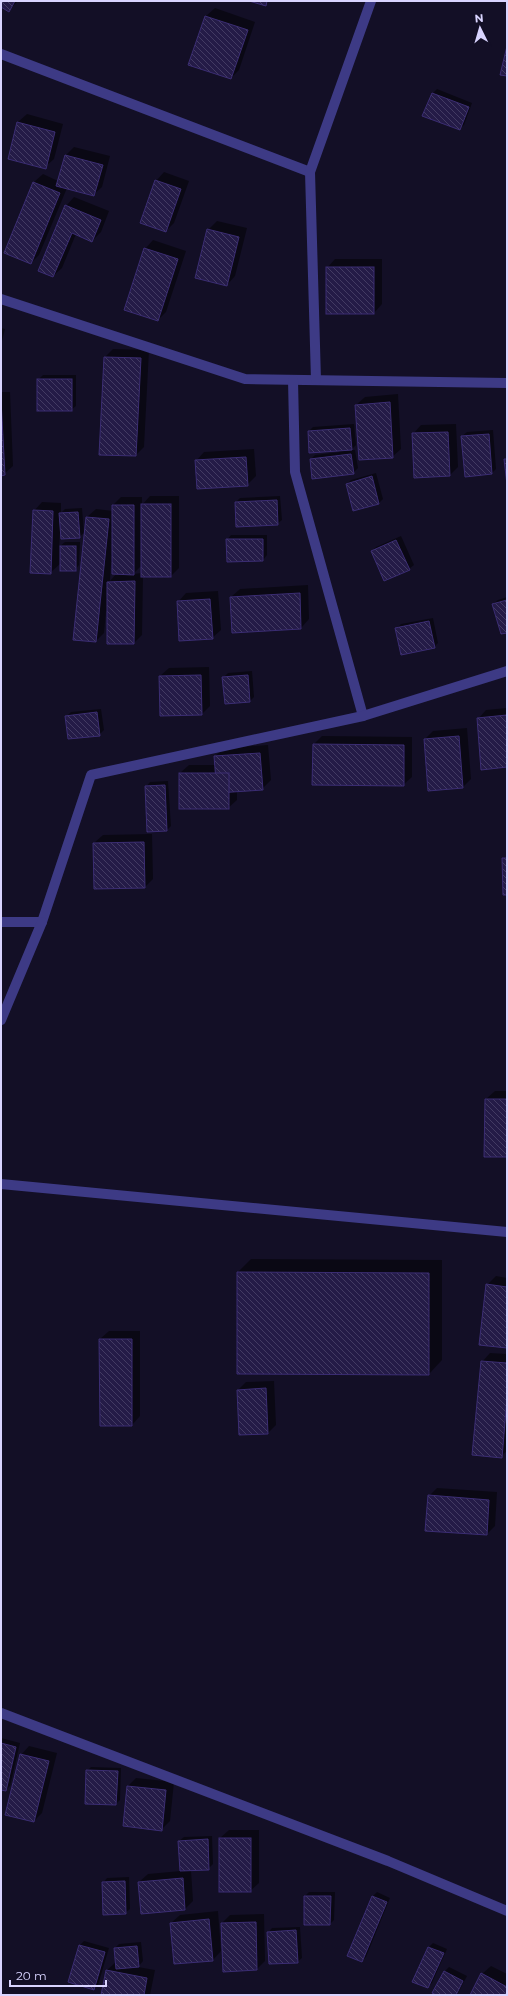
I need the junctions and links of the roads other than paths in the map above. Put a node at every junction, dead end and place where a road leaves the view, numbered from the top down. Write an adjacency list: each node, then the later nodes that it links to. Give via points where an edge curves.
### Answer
1 (370, 1): 3 (street)
2 (1, 54): 3 (street)
3 (310, 172): 6 (street)
4 (1, 299): 5 (street, via 246,379)
5 (293, 380): 6 (street); 9 (street, via 295,472)
6 (316, 380): 7 (street)
7 (507, 383)
8 (507, 672): 9 (street)
9 (363, 716): 11 (street, via 91,775)
10 (1, 922): 11 (street)
11 (42, 922): 12 (street)
12 (1, 1020)
13 (1, 1184): 14 (street)
14 (507, 1232)
15 (1, 1714): 16 (street, via 388,1862)
16 (507, 1911)

